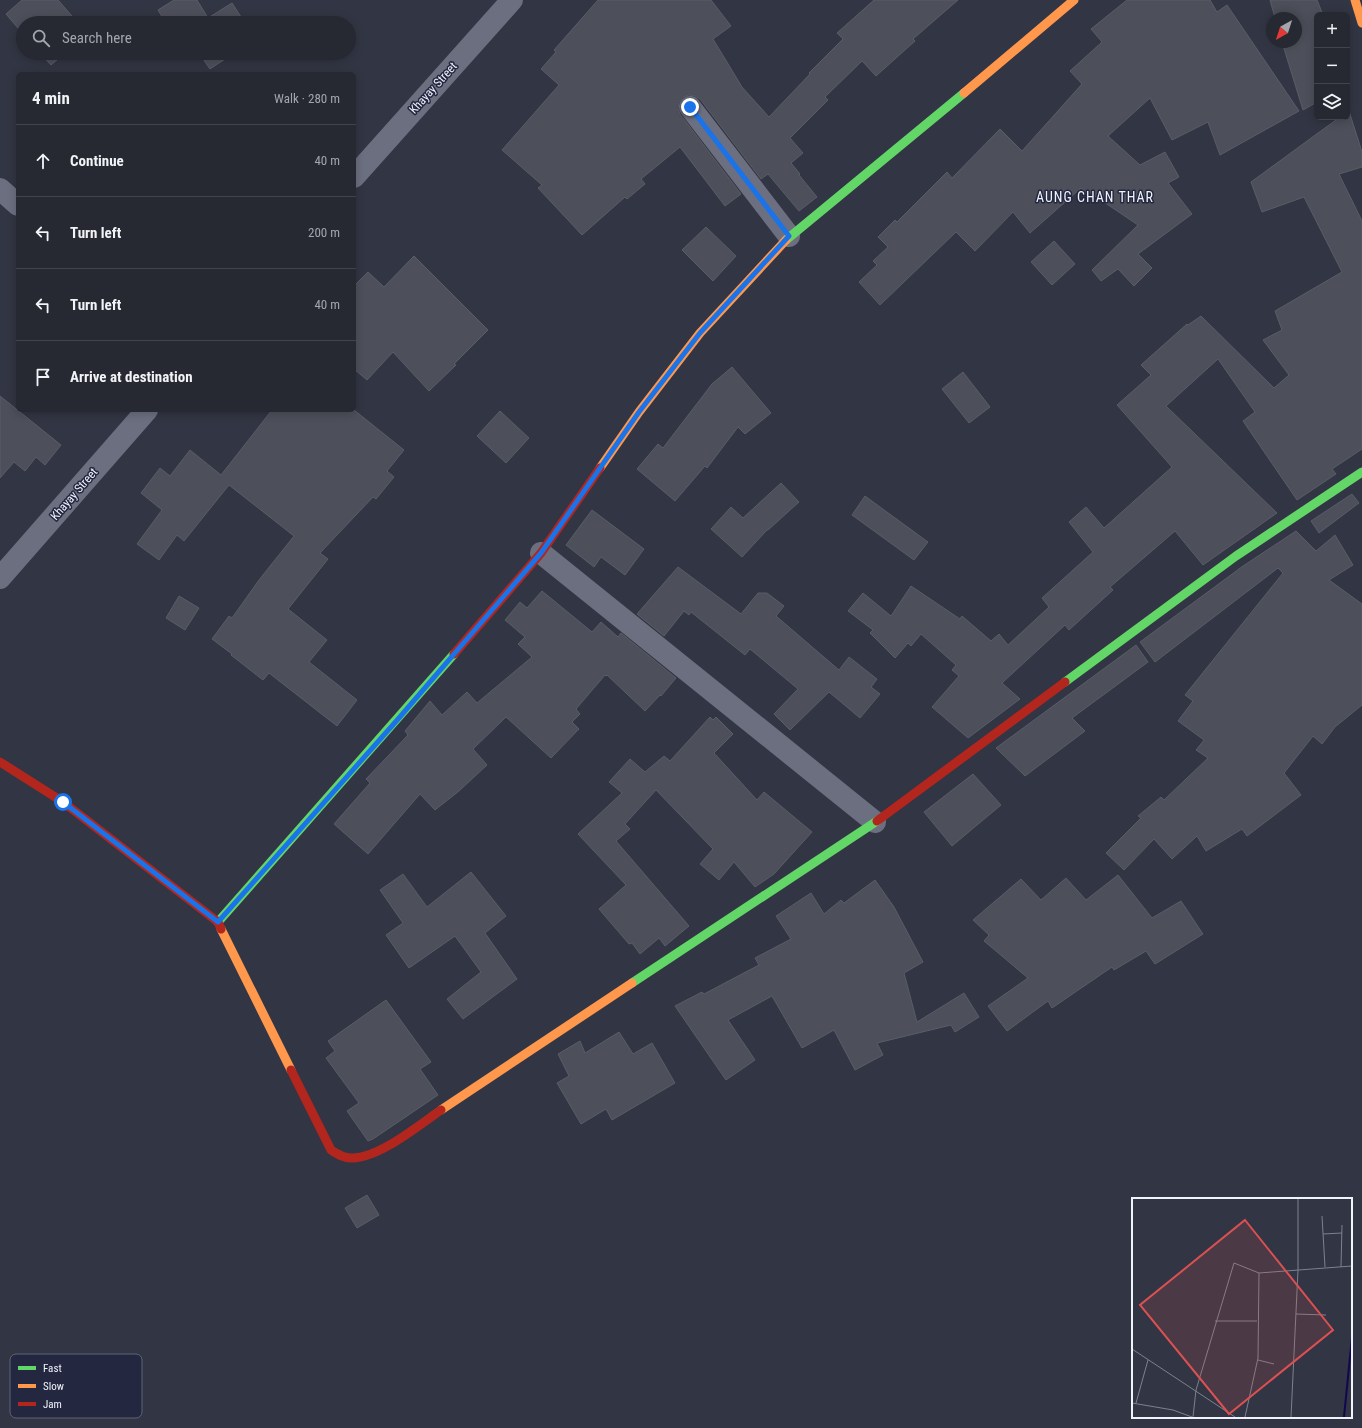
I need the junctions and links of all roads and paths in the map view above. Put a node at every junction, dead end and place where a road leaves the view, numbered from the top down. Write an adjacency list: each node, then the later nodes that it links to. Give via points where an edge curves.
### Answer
1 (512, 0): 6 (street, Khayay Street)
2 (1074, 0): 9 (street)
3 (1355, 0): 4 (street)
4 (1362, 23)
5 (690, 107): 9 (street)
6 (356, 175)
7 (0, 189): 8 (street)
8 (16, 203)
9 (789, 236): 12 (street, via 700,333 639,412)
10 (145, 412): 13 (street, Khayay Street)
11 (1362, 472): 15 (street, via 1236,556)
12 (541, 553): 15 (street); 16 (street)
13 (0, 578)
14 (0, 762): 16 (street, via 63,802)
15 (875, 822): 16 (street, via 381,1150 351,1159 340,1157 331,1150)
16 (218, 922)

